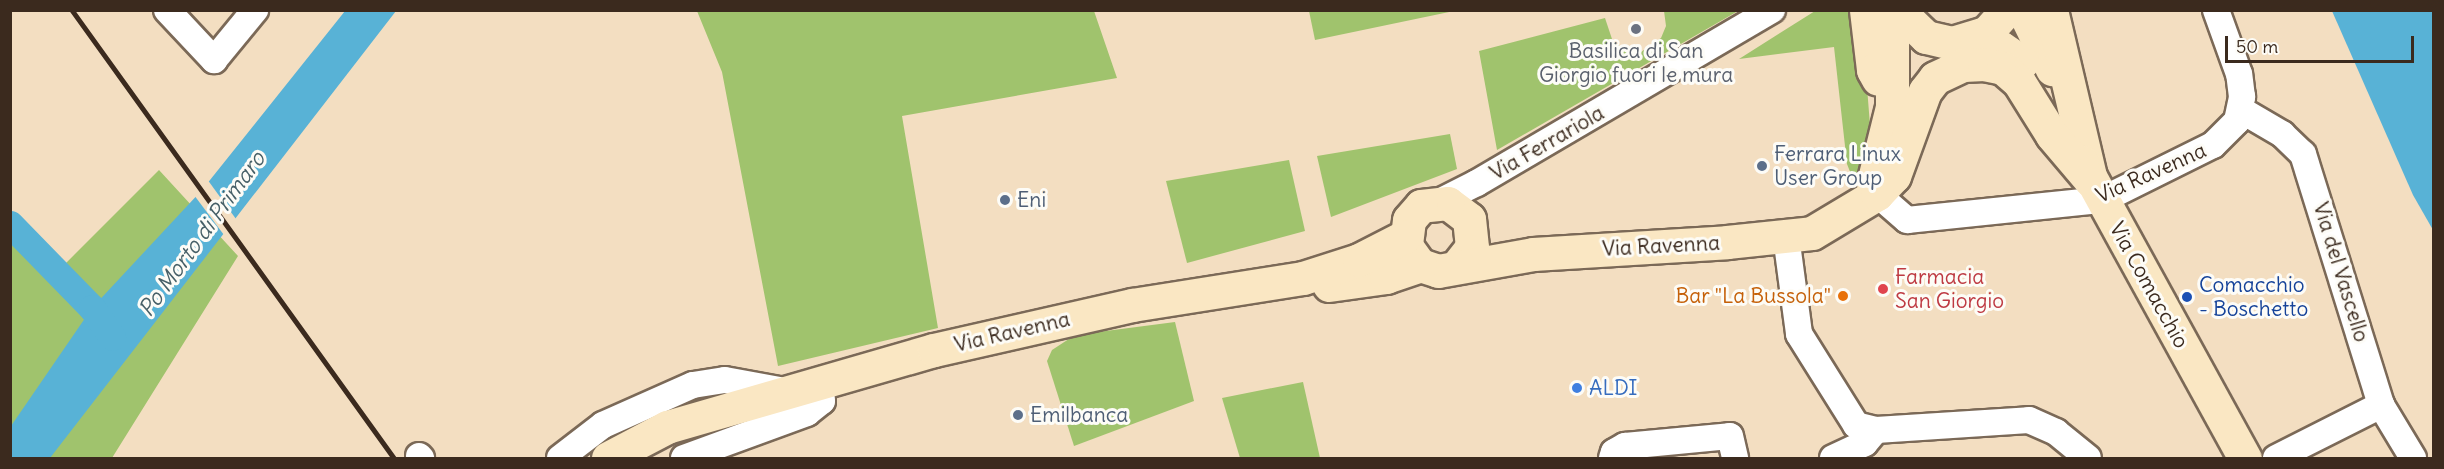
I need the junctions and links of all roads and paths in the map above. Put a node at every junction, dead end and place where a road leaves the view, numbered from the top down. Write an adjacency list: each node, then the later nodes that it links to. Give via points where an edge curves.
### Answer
1 (167, 10): 2 (street, via 214,60)
2 (255, 10)
3 (1772, 10): 16 (street, Via Ferrariola)
4 (1866, 10): 12 (main road, via 1873,70)
5 (1892, 10): 12 (main road, Via Ravenna)
6 (1898, 10): 11 (main road, via 1926,37)
7 (2007, 10): 11 (main road, Via Ravenna, via 1997,24)
8 (2023, 10): 13 (main road, Via Comacchio, via 2052,71 2057,89)
9 (2051, 10): 15 (main road)
10 (2216, 10): 14 (street, via 2239,74)
11 (1964, 41): 12 (main road, Via Ravenna, via 1921,67); 13 (main road, Via Comacchio, via 2015,55)
12 (1892, 107): 17 (main road, Via Ravenna)
13 (2055, 109): 15 (main road, Via Comacchio)
14 (2241, 110): 15 (street, Via Ravenna, via 2231,130 2213,145); 25 (street, Via del Vascello, via 2282,134 2303,154)
15 (2096, 191): 17 (street, Via Ravenna, via 1907,220); 17 (main road, Via Ravenna, via 2052,135 2019,82 2003,68 1984,63 1963,65 1935,78 1925,91 1894,176); 28 (main road, Via Comacchio)
16 (1460, 199): 19 (main road, via 1414,212); 20 (main road, via 1472,228)
17 (1866, 201): 18 (main road, Via Ravenna, via 1812,233)
18 (1786, 236): 20 (main road, Via Ravenna); 26 (street, via 1794,315 1802,340 1850,418)
19 (1404, 237): 21 (main road, via 1410,254); 22 (main road, Via Ravenna, via 1333,270)
20 (1464, 256): 21 (main road, Via Ravenna, via 1438,271)
21 (1420, 265): 22 (main road, Via Ravenna, via 1345,285)
22 (1240, 290): 23 (main road, Via Ravenna, via 1132,305 934,350)
23 (820, 383): 24 (main road, Via Ravenna); 30 (street, via 822,401 807,412)
24 (789, 392): 27 (street, Via Ravenna, via 725,380 693,385 603,425); 29 (main road, Via Ravenna, via 667,427)
25 (2381, 405): 35 (street); 36 (street, Via del Vascello)
26 (1875, 430): 33 (street, via 1865,443); 34 (street, via 2029,420 2056,432)
27 (563, 455)
28 (2240, 457)
29 (608, 459)
30 (684, 459)
31 (1612, 459): 32 (street, via 1614,452 1625,446 1730,436)
32 (1736, 459)
33 (1833, 459)
34 (2088, 459)
35 (2276, 459)
36 (2413, 459)

